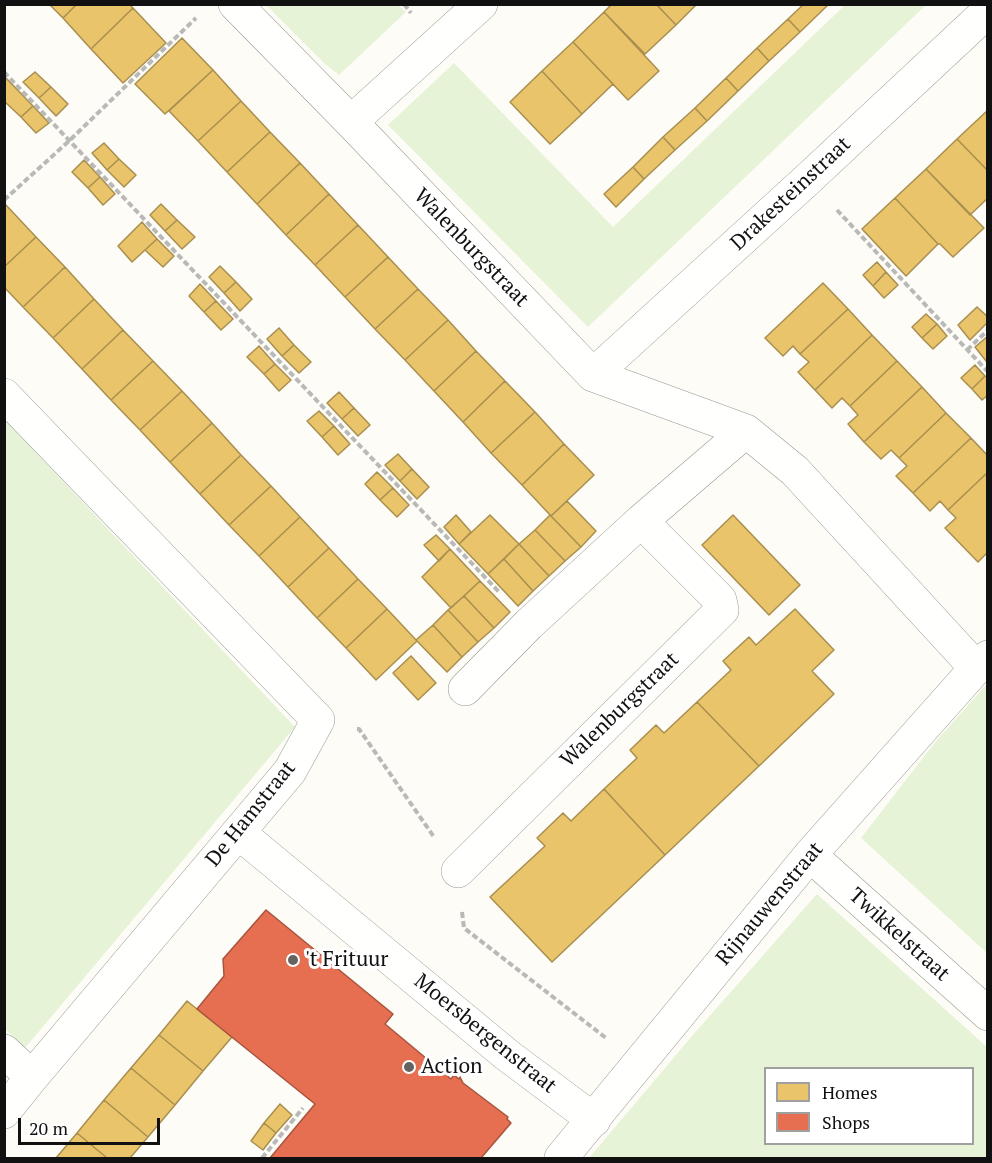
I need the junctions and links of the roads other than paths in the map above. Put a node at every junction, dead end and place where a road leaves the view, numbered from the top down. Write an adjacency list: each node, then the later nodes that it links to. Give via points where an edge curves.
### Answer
1 (235, 4): 4 (street, Walenburgstraat)
2 (480, 4): 4 (street)
3 (987, 11): 5 (street, Drakesteinstraat)
4 (351, 122): 5 (street, Walenburgstraat)
5 (593, 375): 7 (street, Walenburgstraat)
6 (4, 395): 11 (street, De Hamstraat, via 318,720 290,771)
7 (746, 431): 8 (street); 9 (street, Walenburgstraat, via 795,471)
8 (641, 521): 10 (street); 13 (street, Walenburgstraat, via 720,600 722,610)
9 (982, 663): 12 (street, Rijnauwenstraat)
10 (465, 689)
11 (239, 833): 16 (street, De Hamstraat); 18 (street, Moersbergenstraat, via 507,1054)
12 (810, 855): 14 (street, Twikkelstraat); 18 (street, Rijnauwenstraat)
13 (458, 871)
14 (987, 1014)
15 (4, 1051): 16 (street)
16 (32, 1077): 17 (street, De Hamstraat)
17 (4, 1112)
18 (594, 1120): 19 (street, Rijnauwenstraat)
19 (561, 1158)

